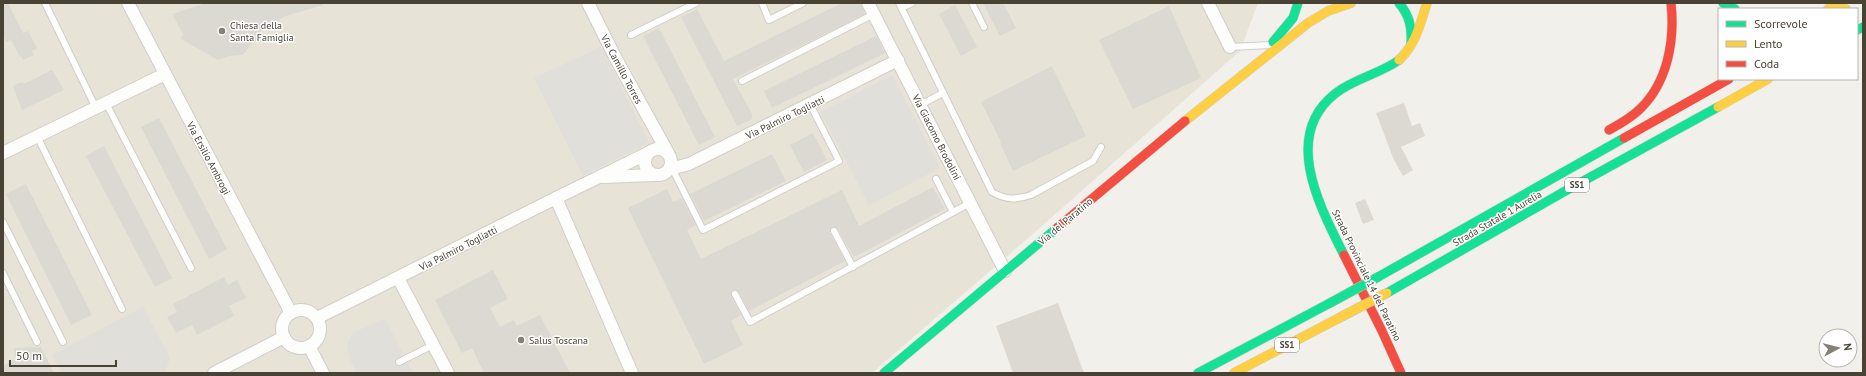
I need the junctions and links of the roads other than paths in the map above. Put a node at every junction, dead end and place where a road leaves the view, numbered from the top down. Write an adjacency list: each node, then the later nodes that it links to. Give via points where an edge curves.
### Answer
1 (45, 3): 34 (lane)
2 (128, 3): 28 (street, Via Ersilio Ambrogi)
3 (588, 3): 36 (street, Via Camillo Torres)
4 (696, 3): 22 (lane)
5 (762, 3): 6 (lane, via 769,20)
6 (803, 3)
7 (912, 3): 16 (lane)
8 (972, 3): 21 (lane)
9 (1208, 3): 25 (street)
10 (1298, 3): 23 (main road, via 1293,18)
11 (1351, 3): 27 (main road, via 1328,11 1308,23)
12 (1399, 3): 24 (main road, via 1408,13 1412,31)
13 (1427, 3): 24 (main road, Strada Provinciale 14 del Paratino, via 1421,27)
14 (1672, 3): 37 (main road, via 1671,42 1654,90 1644,106)
15 (1723, 3): 18 (main road)
16 (900, 6): 32 (lane)
17 (871, 8): 26 (street, Via Giacomo Brodolini); 31 (lane)
18 (1733, 8)
19 (1830, 8): 20 (main road)
20 (1842, 8)
21 (984, 27)
22 (630, 36)
23 (1271, 45): 25 (lane); 27 (main road)
24 (1411, 46): 76 (main road, Strada Provinciale 14 del Paratino, via 1391,65 1347,84 1330,98 1319,110 1308,148 1310,172 1324,216)
25 (1230, 48)
26 (898, 60): 33 (street, Via Palmiro Togliatti); 35 (street, Via Giacomo Brodolini)
27 (1248, 72): 56 (main road, Via del Paratino, via 1191,116)
28 (165, 74): 34 (street); 61 (street, Via Ersilio Ambrogi)
29 (1727, 80): 45 (main road, Strada Statale 1 Aurelia / SS1)
30 (1766, 80): 75 (main road, Strada Statale 1 Aurelia / SS1, bridge, via 1387,293)
31 (742, 81)
32 (943, 93): 35 (lane); 39 (lane, via 992,192 1010,200 1031,196 1093,161)
33 (810, 104): 44 (street, Via Palmiro Togliatti, via 689,164 678,168); 44 (lane, via 838,161 703,230)
34 (101, 105): 38 (street); 55 (lane)
35 (920, 105): 50 (street, Via Giacomo Brodolini)
36 (657, 134): 40 (street); 42 (street, Via Camillo Torres)
37 (1603, 134)
38 (37, 136): 41 (street); 60 (lane)
39 (1101, 148)
40 (651, 152): 42 (street, via 660,149); 46 (street, via 646,157 645,166); 47 (street, Via Palmiro Togliatti)
41 (3, 153)
42 (668, 153): 44 (street, via 672,161)
43 (1567, 159): 45 (main road)
44 (671, 166): 46 (street, via 663,175)
45 (1560, 173): 74 (main road, Strada Statale 1 Aurelia / SS1, bridge, via 1378,277)
46 (654, 175): 47 (street, Via Palmiro Togliatti)
47 (599, 178): 49 (street, Via Palmiro Togliatti)
48 (936, 179): 51 (lane)
49 (556, 198): 58 (street, Via Palmiro Togliatti); 72 (street)
50 (970, 203): 51 (lane); 56 (street, Via Giacomo Brodolini)
51 (953, 212): 54 (lane)
52 (3, 222): 65 (lane)
53 (834, 231): 54 (lane)
54 (853, 267): 59 (lane, via 750,322)
55 (191, 268)
56 (1005, 271): 73 (main road, Via del Paratino)
57 (3, 273): 64 (lane)
58 (398, 278): 62 (street, Via Palmiro Togliatti); 66 (street)
59 (735, 294)
60 (122, 309)
61 (291, 313): 62 (street, via 308,311); 63 (street, via 282,326)
62 (317, 318): 67 (street, via 318,337)
63 (284, 337): 67 (street, via 292,345 304,348); 69 (street)
64 (37, 342)
65 (63, 342)
66 (433, 345): 68 (lane); 71 (street)
67 (309, 346): 70 (street)
68 (399, 362)
69 (214, 373)
70 (323, 373)
71 (448, 373)
72 (632, 373)
73 (884, 373)
74 (1198, 373)
75 (1234, 373)
76 (1402, 373)

